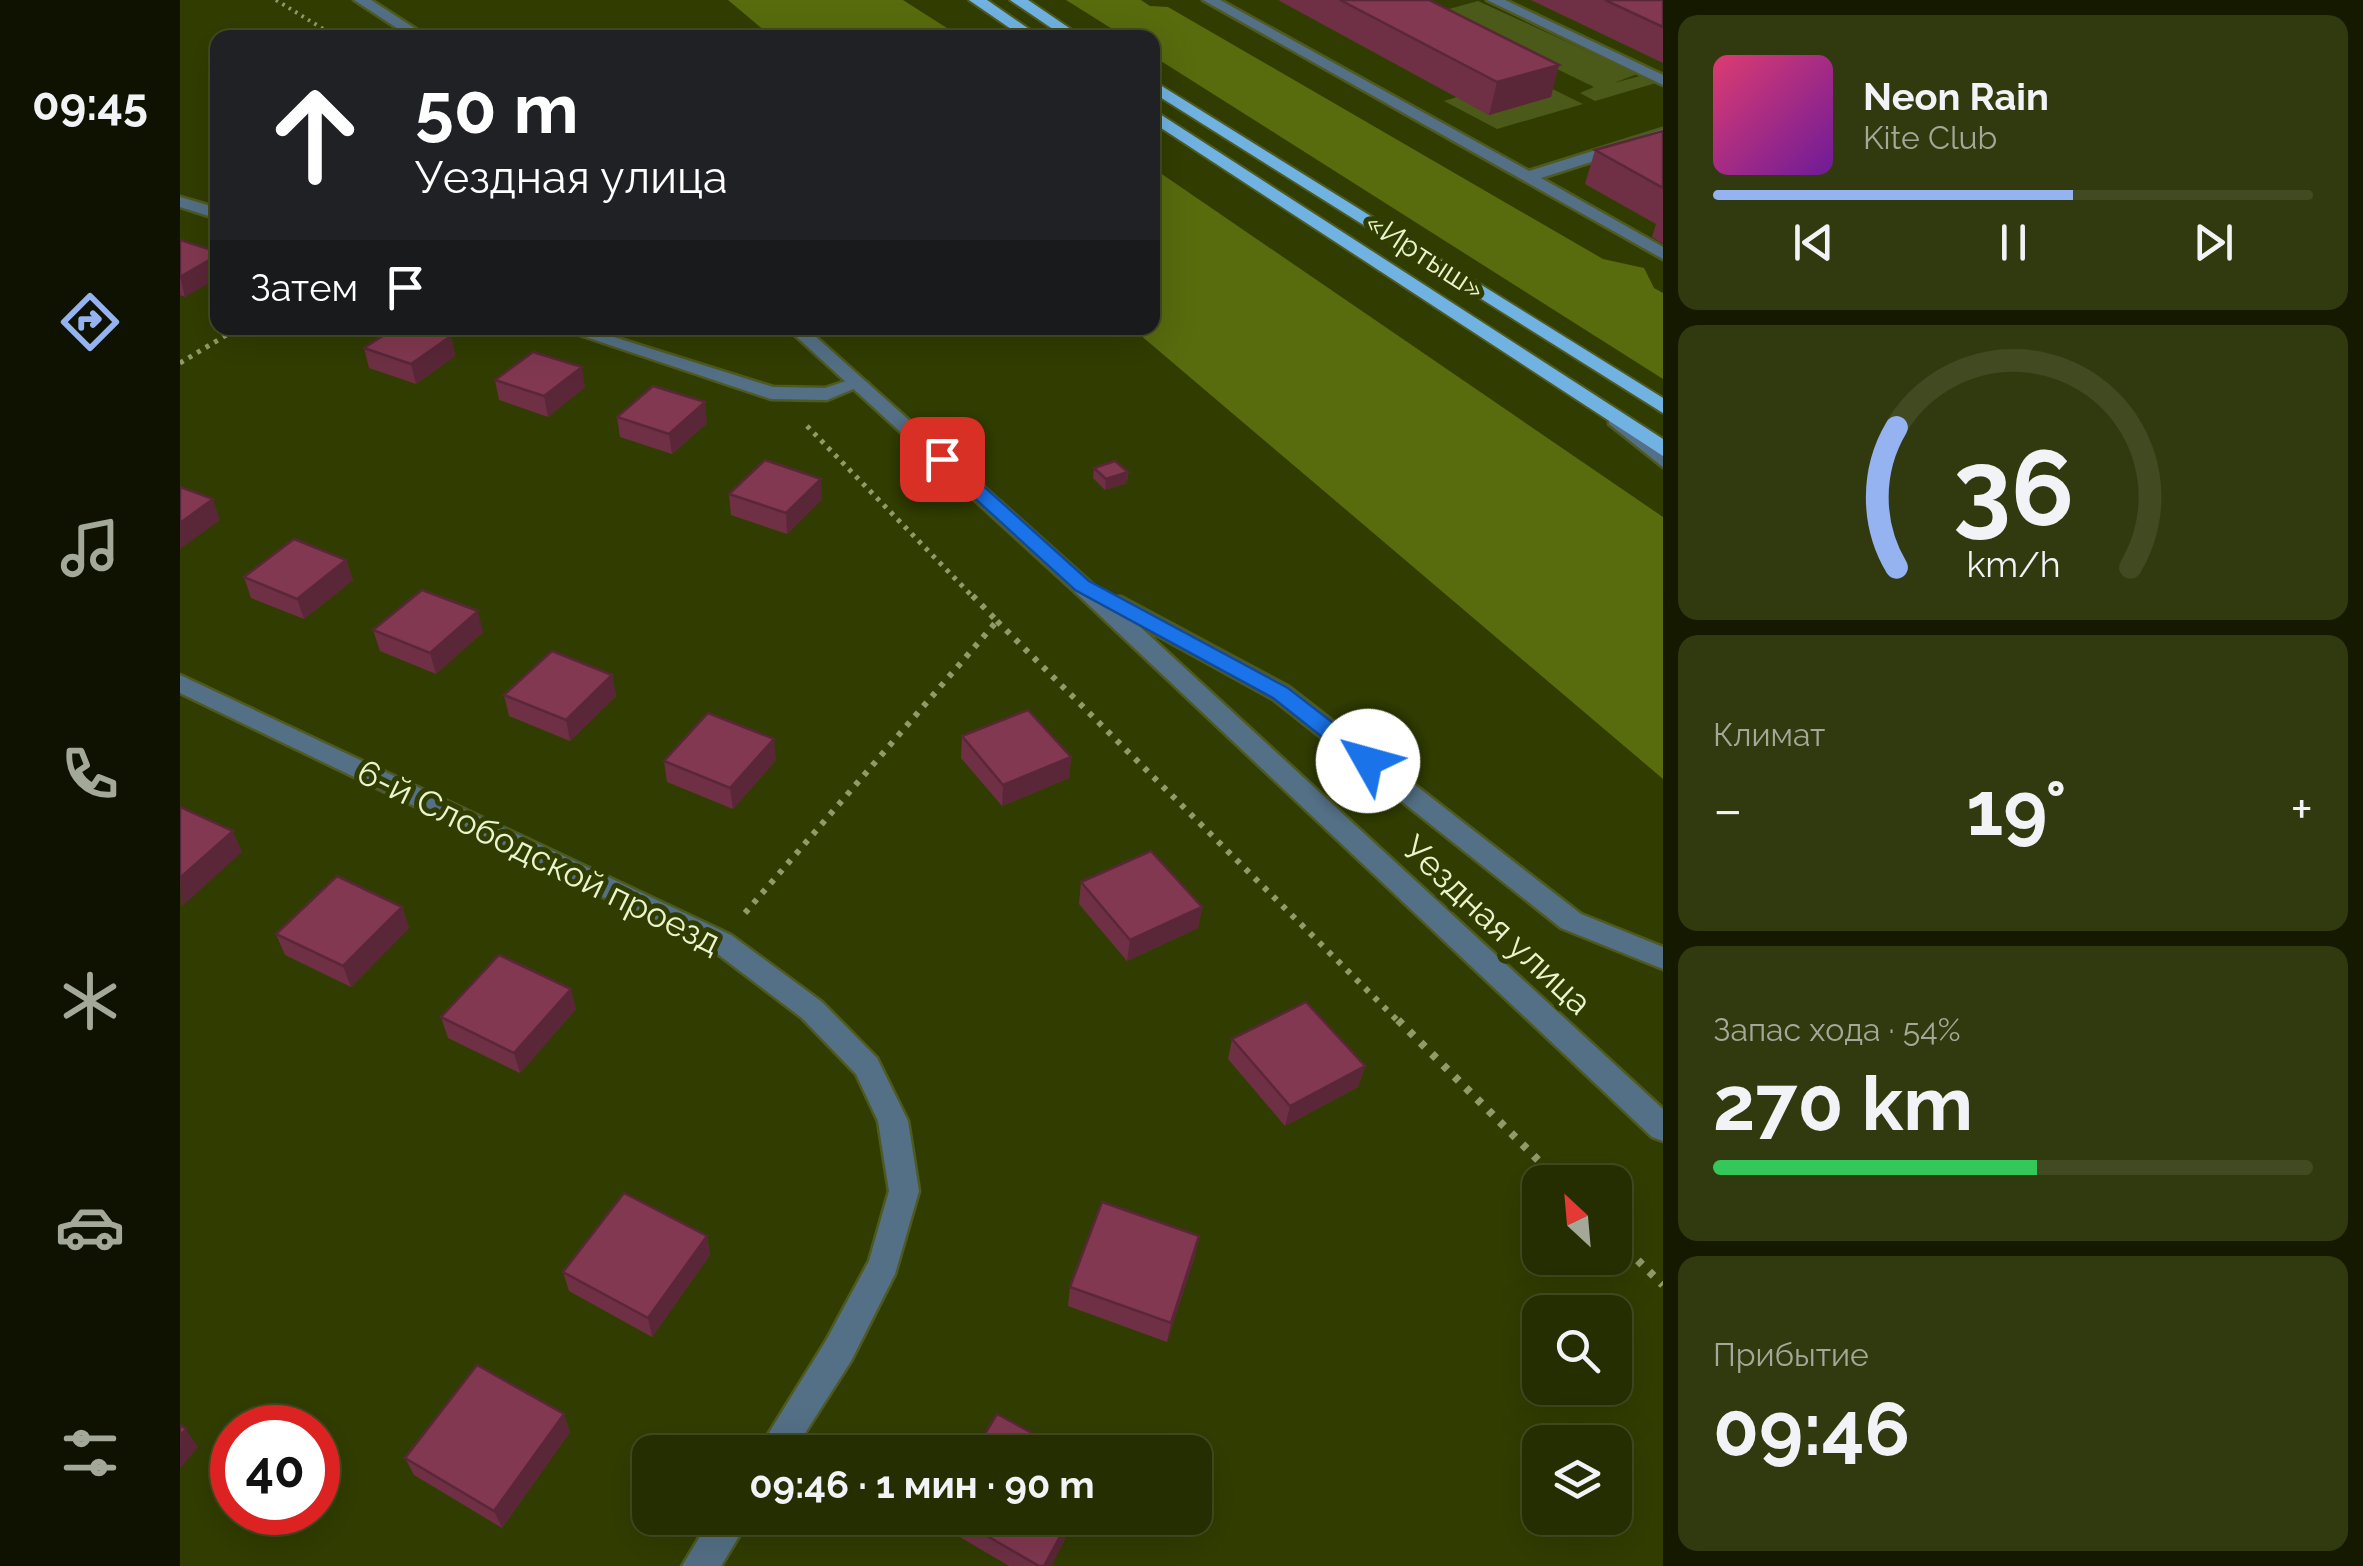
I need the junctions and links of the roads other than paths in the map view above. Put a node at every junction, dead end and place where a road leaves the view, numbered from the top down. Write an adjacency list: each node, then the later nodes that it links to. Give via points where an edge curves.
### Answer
1 (361, 0): 6 (street)
2 (977, 0): 7 (highway)
3 (1018, 0): 8 (highway)
4 (1210, 0): 13 (street)
5 (1494, 0): 9 (street)
6 (411, 30)
7 (1023, 30)
8 (1065, 30)
9 (1663, 81)
10 (1160, 90): 20 (highway, «Иртыш»)
11 (1160, 119): 21 (highway, «Иртыш»)
12 (1663, 134): 13 (street)
13 (1527, 177): 16 (street)
14 (180, 202): 15 (street)
15 (210, 211)
16 (1663, 254)
17 (590, 335): 19 (street, via 770,393 827,394)
18 (804, 335): 19 (street, Уездная улица)
19 (858, 383): 24 (street, Уездная улица)
20 (1663, 407)
21 (1612, 416): 22 (highway, «Иртыш»); 23 (street)
22 (1663, 450)
23 (1663, 461)
24 (1082, 586): 26 (street, via 1281,693 1571,920); 27 (street, Уездная улица)
25 (180, 683): 28 (street, 6-й Слободской проезд, via 721,942 812,1010 868,1066 894,1121 904,1191 884,1264)
26 (1663, 958)
27 (1663, 1128)
28 (785, 1435)
29 (721, 1535): 30 (street)
30 (700, 1566)

